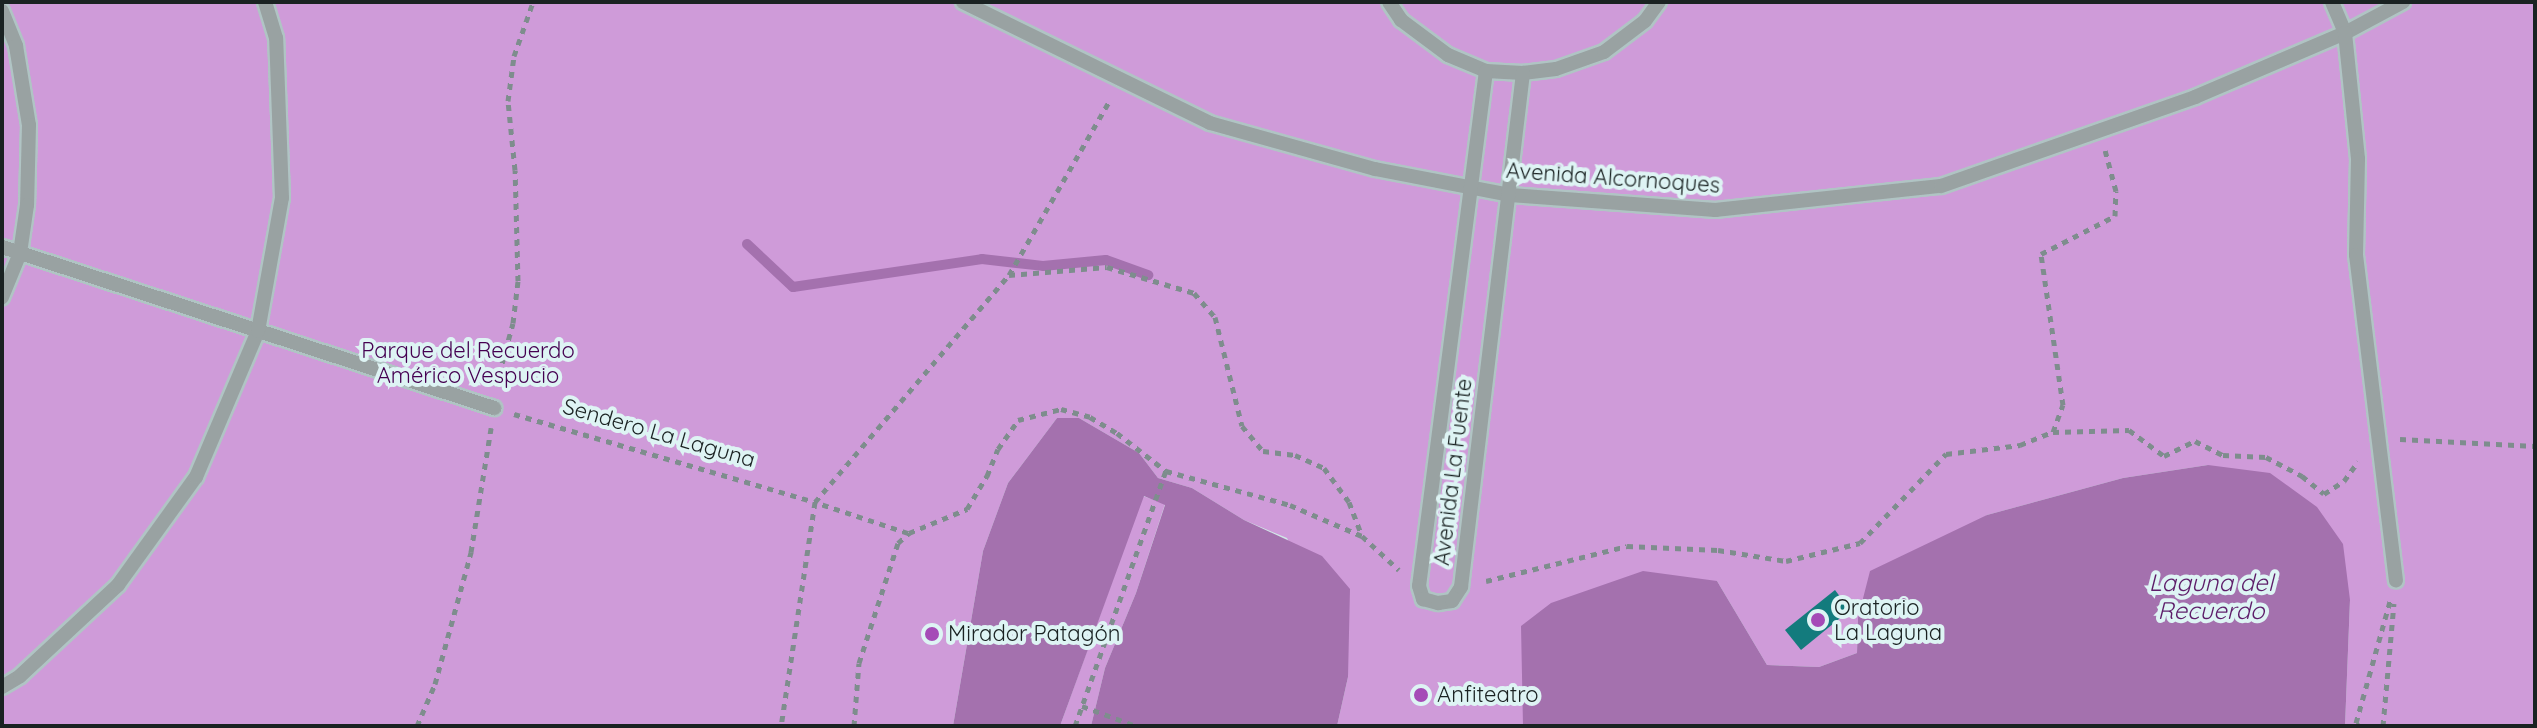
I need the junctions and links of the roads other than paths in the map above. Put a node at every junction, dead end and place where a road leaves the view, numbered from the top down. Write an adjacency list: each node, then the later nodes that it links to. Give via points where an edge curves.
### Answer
1 (265, 2): 16 (lane, via 276,38 282,198)
2 (963, 2): 11 (lane, Avenida Alcornoques, via 1210,123 1375,169)
3 (1389, 2): 9 (lane, via 1401,20 1448,55)
4 (1659, 2): 10 (lane, via 1645,21 1604,52 1556,69)
5 (2332, 2): 8 (lane)
6 (2403, 2): 8 (lane, Avenida Alcornoques)
7 (2, 11): 14 (lane, via 16,46 29,125)
8 (2345, 33): 12 (lane, Avenida Alcornoques, via 2195,97 1941,186 1715,210); 18 (lane, via 2358,159 2356,255)
9 (1486, 71): 10 (lane); 11 (lane, Avenida La Fuente)
10 (1523, 73): 12 (lane, Avenida La Fuente)
11 (1469, 187): 12 (lane, Avenida Alcornoques); 12 (lane, Avenida La Fuente, via 1419,586 1423,599 1438,603 1452,601 1461,587)
12 (1510, 195)
13 (2, 247): 14 (lane)
14 (20, 253): 15 (lane); 16 (lane)
15 (2, 297)
16 (258, 331): 17 (lane); 19 (lane, via 196,477 118,585)
17 (494, 408)
18 (2396, 581)
19 (2, 687)

